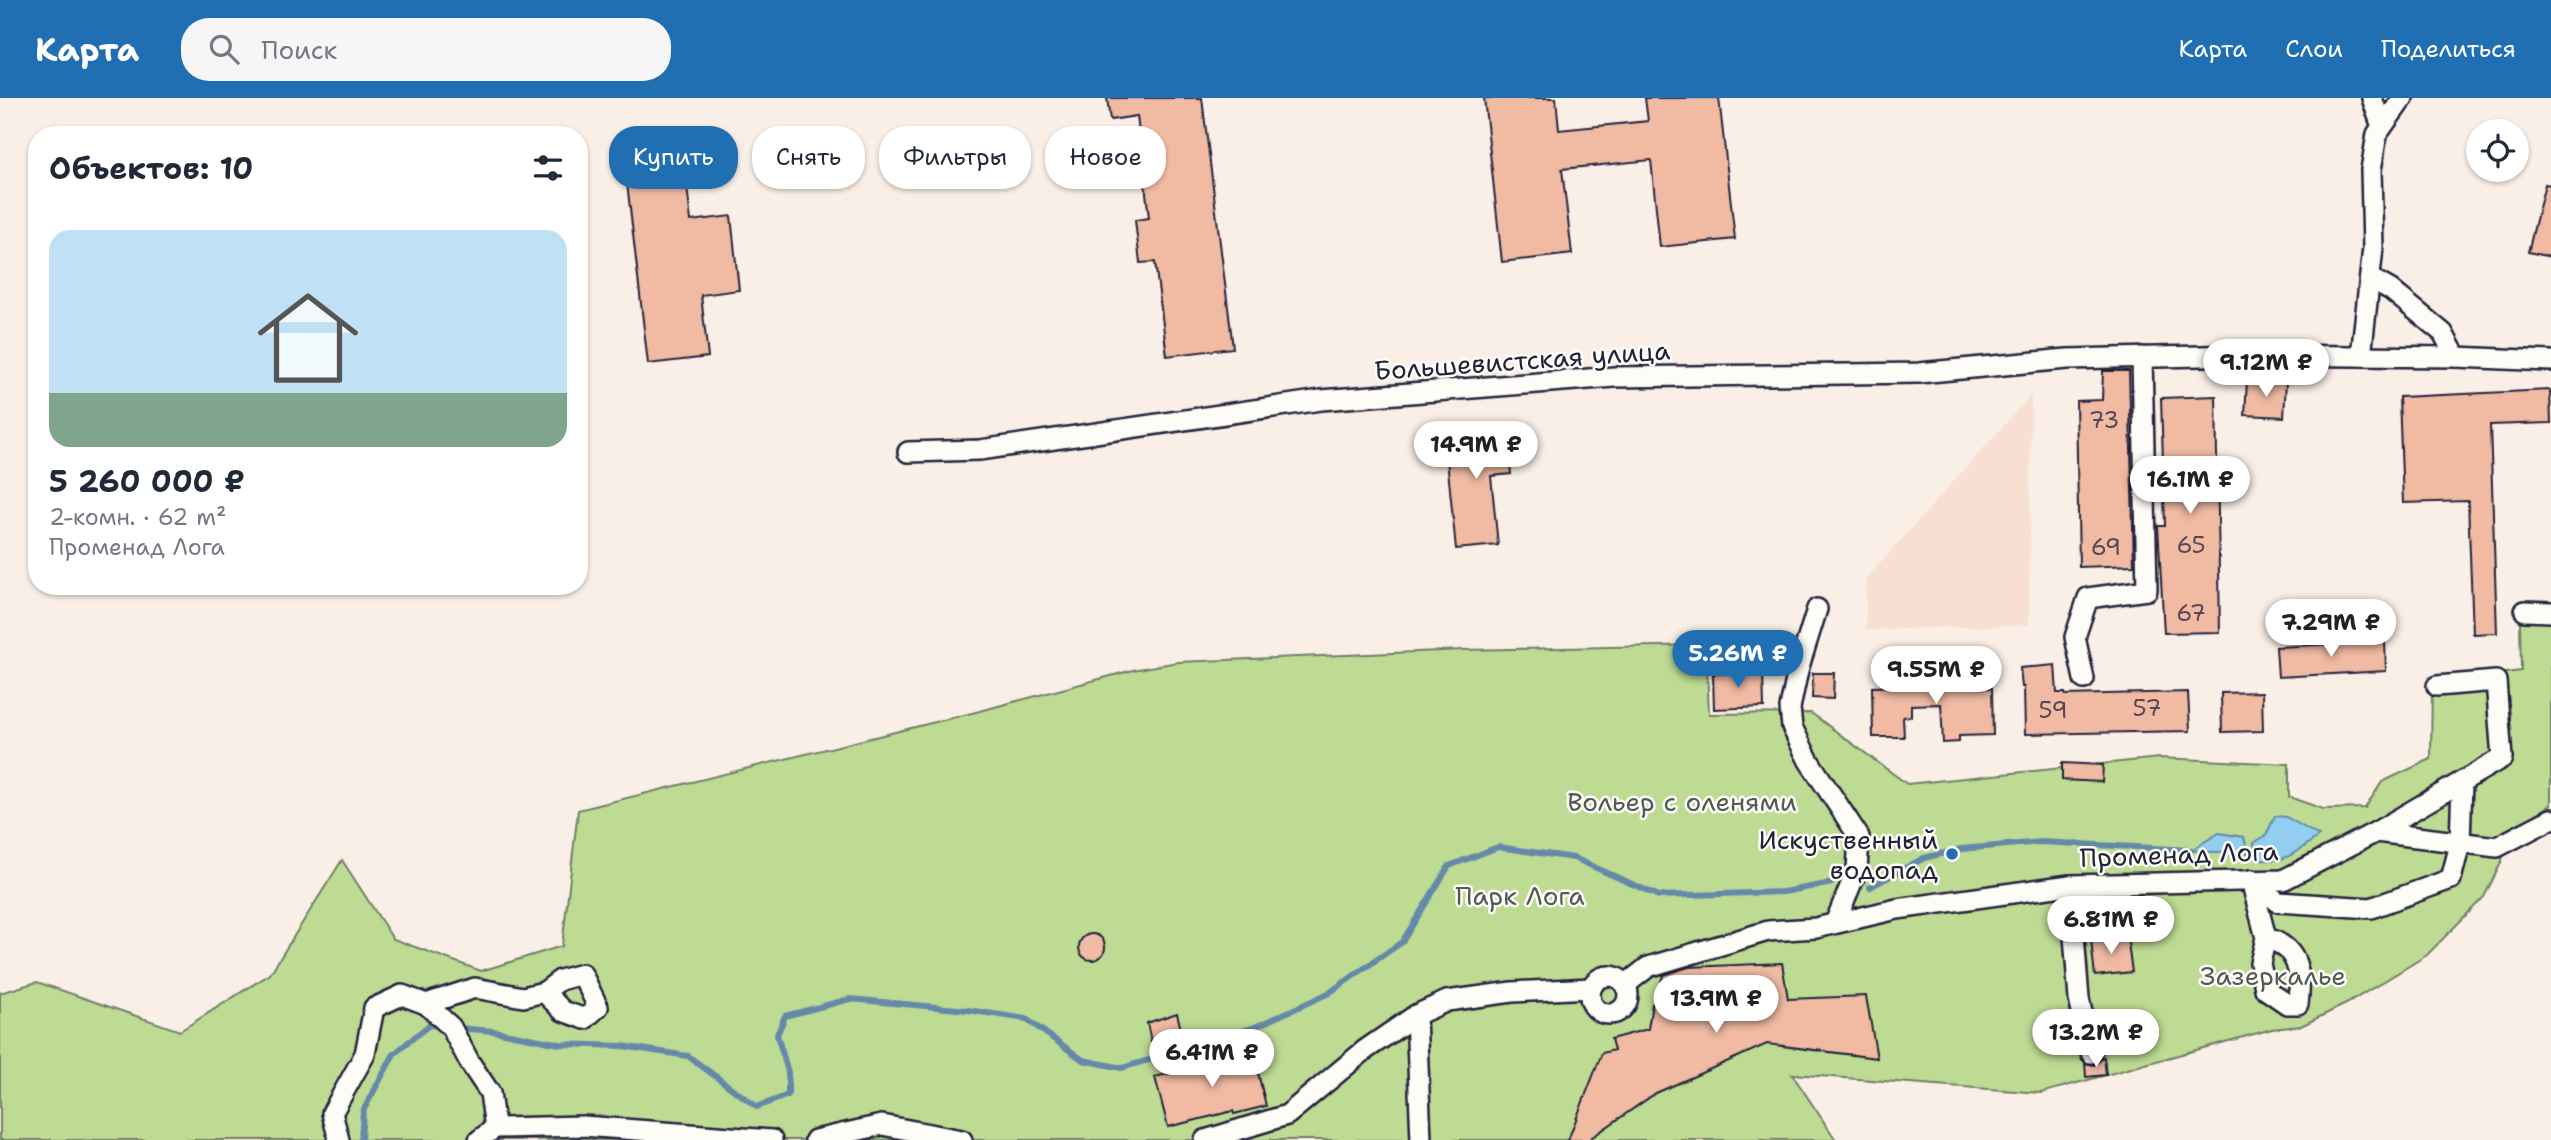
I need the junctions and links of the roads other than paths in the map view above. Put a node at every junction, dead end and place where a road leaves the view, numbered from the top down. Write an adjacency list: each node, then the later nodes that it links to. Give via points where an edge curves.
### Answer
1 (2372, 98): 3 (street)
2 (2403, 98): 3 (street)
3 (2382, 127): 4 (street, via 2371,170)
4 (2370, 278): 5 (street); 7 (street, via 2443,333)
5 (2361, 356): 6 (street, Большевистская улица); 7 (street, Большевистская улица)
6 (2142, 357): 9 (street, Большевистская улица, via 1919,373 1614,377 1347,398 979,450); 13 (street, via 2147,590 2088,598 2075,637)
7 (2456, 357): 8 (street, Большевистская улица)
8 (2551, 360)
9 (908, 452)
10 (1817, 609): 21 (street, via 1790,708 1792,727 1809,761 1859,836 1857,870)
11 (2525, 611): 12 (street)
12 (2551, 612)
13 (2084, 679)
14 (2437, 686): 15 (street, Променад Лога, via 2496,681 2502,758)
15 (2462, 782): 17 (street, Променад Лога); 18 (street)
16 (2551, 819): 18 (street, via 2497,847)
17 (2376, 832): 18 (street); 19 (street, Променад Лога, via 2283,880)
18 (2460, 844): 19 (street, via 2451,880 2371,908 2278,902)
19 (2251, 880): 20 (street, Променад Лога); 22 (street)
20 (2070, 885): 21 (street, Променад Лога, via 1897,909); 28 (street, via 2079,999)
21 (1835, 923): 23 (street, Променад Лога, via 1768,931 1648,967)
22 (2266, 938)
23 (1625, 985): 24 (street, via 1608,976 1596,980); 24 (street, via 1626,1003 1612,1014 1595,1008)
24 (1591, 988): 27 (street, via 1447,1001)
25 (544, 992): 26 (street, via 523,997 475,988)
26 (426, 1004): 29 (street, via 451,1027 490,1093); 30 (street, via 401,995 374,1008 365,1054 332,1113)
27 (1416, 1015): 34 (street, via 1287,1115); 35 (street)
28 (2091, 1053)
29 (487, 1134): 31 (street, via 583,1126)
30 (339, 1140)
31 (772, 1140)
32 (815, 1140): 33 (street, via 882,1125)
33 (962, 1140)
34 (1205, 1140)
35 (1421, 1140)

